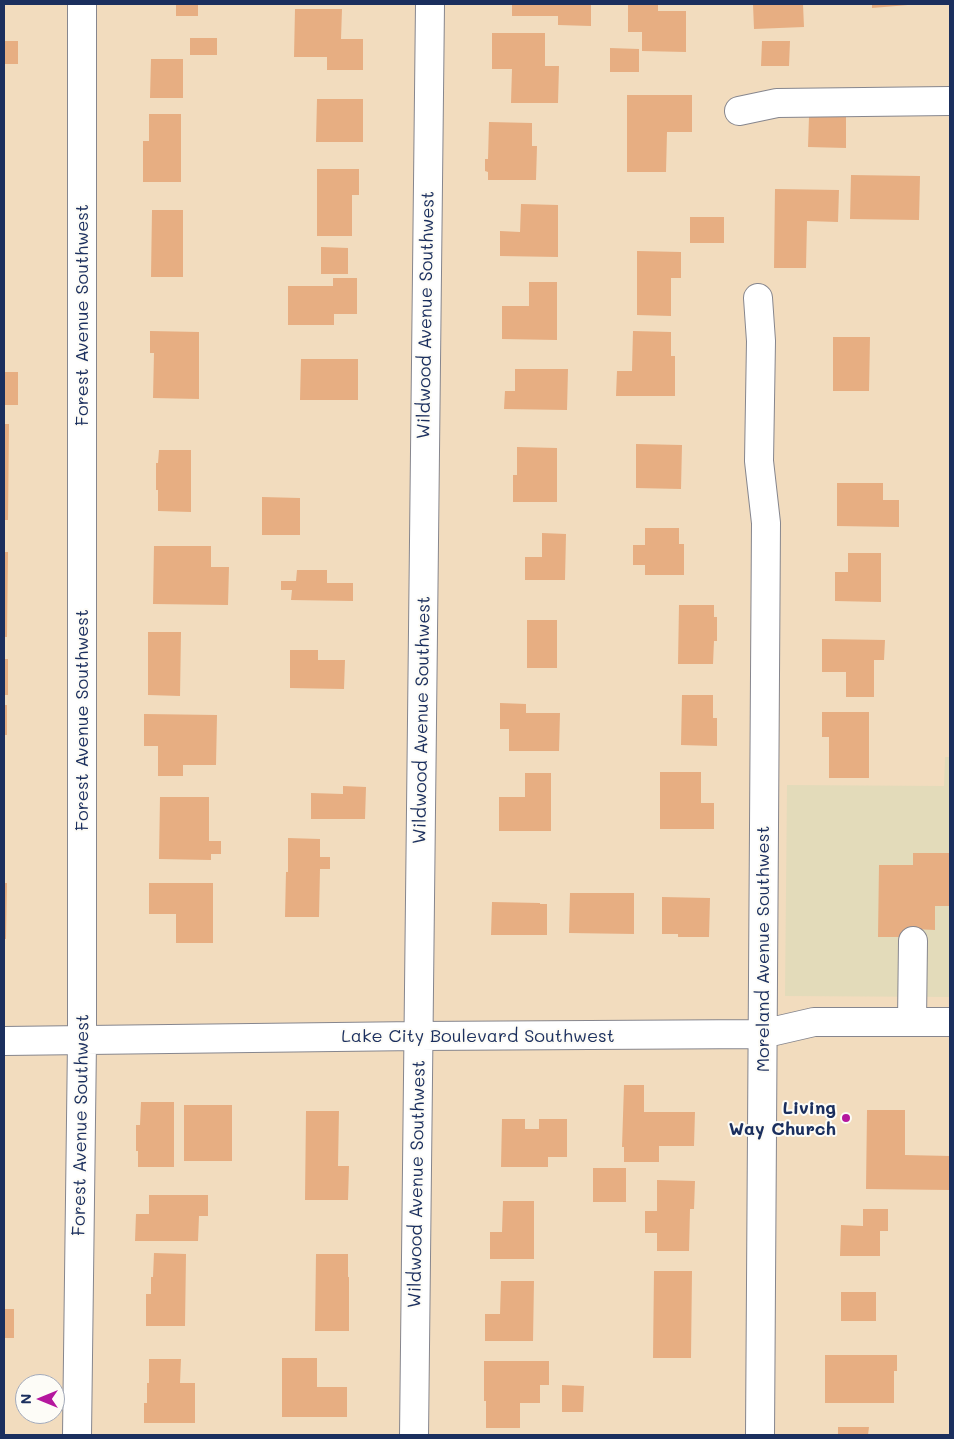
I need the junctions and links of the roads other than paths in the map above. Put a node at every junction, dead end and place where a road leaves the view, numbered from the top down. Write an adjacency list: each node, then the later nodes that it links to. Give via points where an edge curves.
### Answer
1 (82, 4): 11 (street, Forest Avenue Southwest)
2 (430, 4): 10 (street, Wildwood Avenue Southwest)
3 (950, 101): 4 (street, via 777,103)
4 (739, 112)
5 (758, 298): 9 (street, Moreland Avenue Southwest, via 761,341 759,461 766,523)
6 (913, 941): 7 (street)
7 (912, 1021): 8 (street, Lake City Boulevard Southwest); 9 (street, Lake City Boulevard Southwest, via 814,1022)
8 (950, 1022)
9 (762, 1034): 10 (street, Lake City Boulevard Southwest); 15 (street, Moreland Avenue Southwest)
10 (418, 1036): 11 (street, Lake City Boulevard Southwest); 14 (street, Wildwood Avenue Southwest)
11 (82, 1040): 12 (street, Lake City Boulevard Southwest); 13 (street, Forest Avenue Southwest)
12 (4, 1041)
13 (77, 1435)
14 (414, 1435)
15 (760, 1435)

